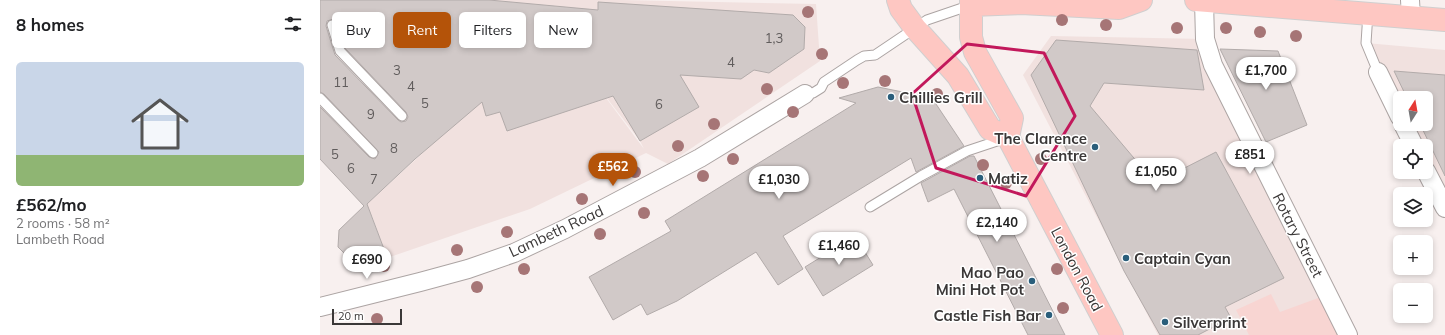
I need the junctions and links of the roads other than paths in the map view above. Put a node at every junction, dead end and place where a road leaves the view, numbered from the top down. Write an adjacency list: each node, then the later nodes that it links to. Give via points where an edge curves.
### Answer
1 (1141, 0): 4 (main road, via 1119,8)
2 (1200, 0): 6 (main road); 22 (street, Rotary Street, via 1205,39 1213,65)
3 (895, 3): 8 (main road)
4 (971, 3): 8 (lane, Lambeth Road, via 927,20); 15 (main road, via 971,37 975,52 1012,118)
5 (1410, 8): 6 (main road); 7 (main road)
6 (1368, 13): 10 (lane, via 1366,43)
7 (1445, 20)
8 (915, 28): 11 (lane, Lambeth Road, via 875,55 857,60 824,82 813,94); 15 (main road, via 958,76 990,129)
9 (339, 48): 14 (lane)
10 (1378, 72): 13 (street)
11 (805, 94): 20 (street, Lambeth Road, via 700,158 514,253 448,275)
12 (320, 98): 16 (lane)
13 (1393, 103)
14 (402, 116)
15 (1008, 137): 18 (lane, via 967,151); 21 (main road, London Road)
16 (372, 153)
17 (1430, 179): 19 (street)
18 (870, 207)
19 (1445, 208)
20 (320, 307)
21 (1112, 335)
22 (1348, 335)

